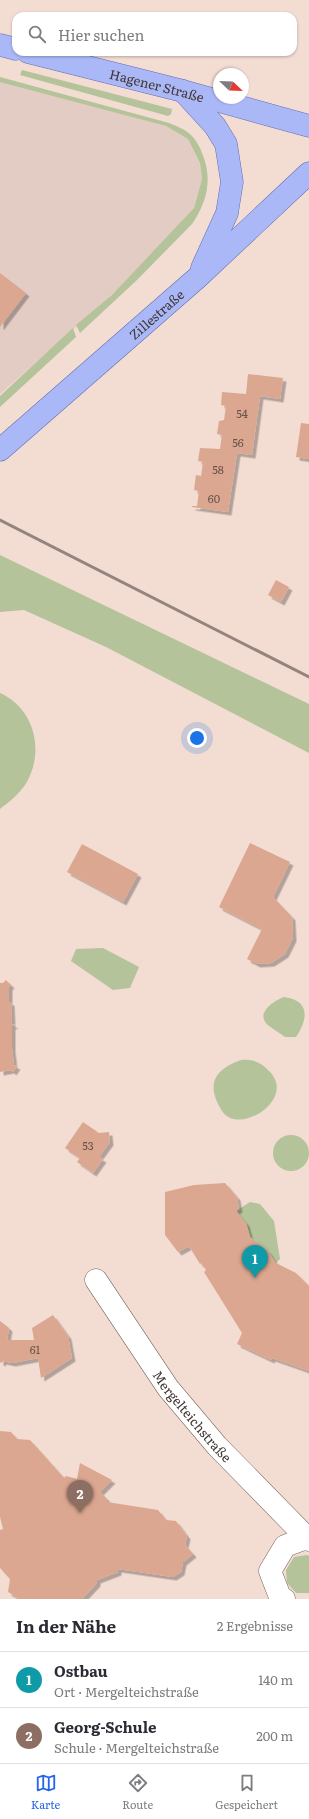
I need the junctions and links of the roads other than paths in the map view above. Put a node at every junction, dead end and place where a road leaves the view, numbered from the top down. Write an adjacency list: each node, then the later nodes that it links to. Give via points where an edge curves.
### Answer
1 (0, 45): 2 (main road)
2 (12, 48)
3 (44, 56): 4 (main road, Hagener Straße)
4 (183, 91): 5 (main road, Hagener Straße); 7 (main road, via 215,126 226,144 232,182 227,213)
5 (309, 126)
6 (309, 173): 7 (main road, Zillestraße)
7 (197, 278): 8 (main road, Zillestraße)
8 (0, 450)
9 (96, 1280): 10 (street, Mergelteichstraße, via 168,1388 217,1446)
10 (308, 1539): 11 (street, Mergelteichstraße, via 285,1546 270,1571 280,1598)
11 (284, 1599)

